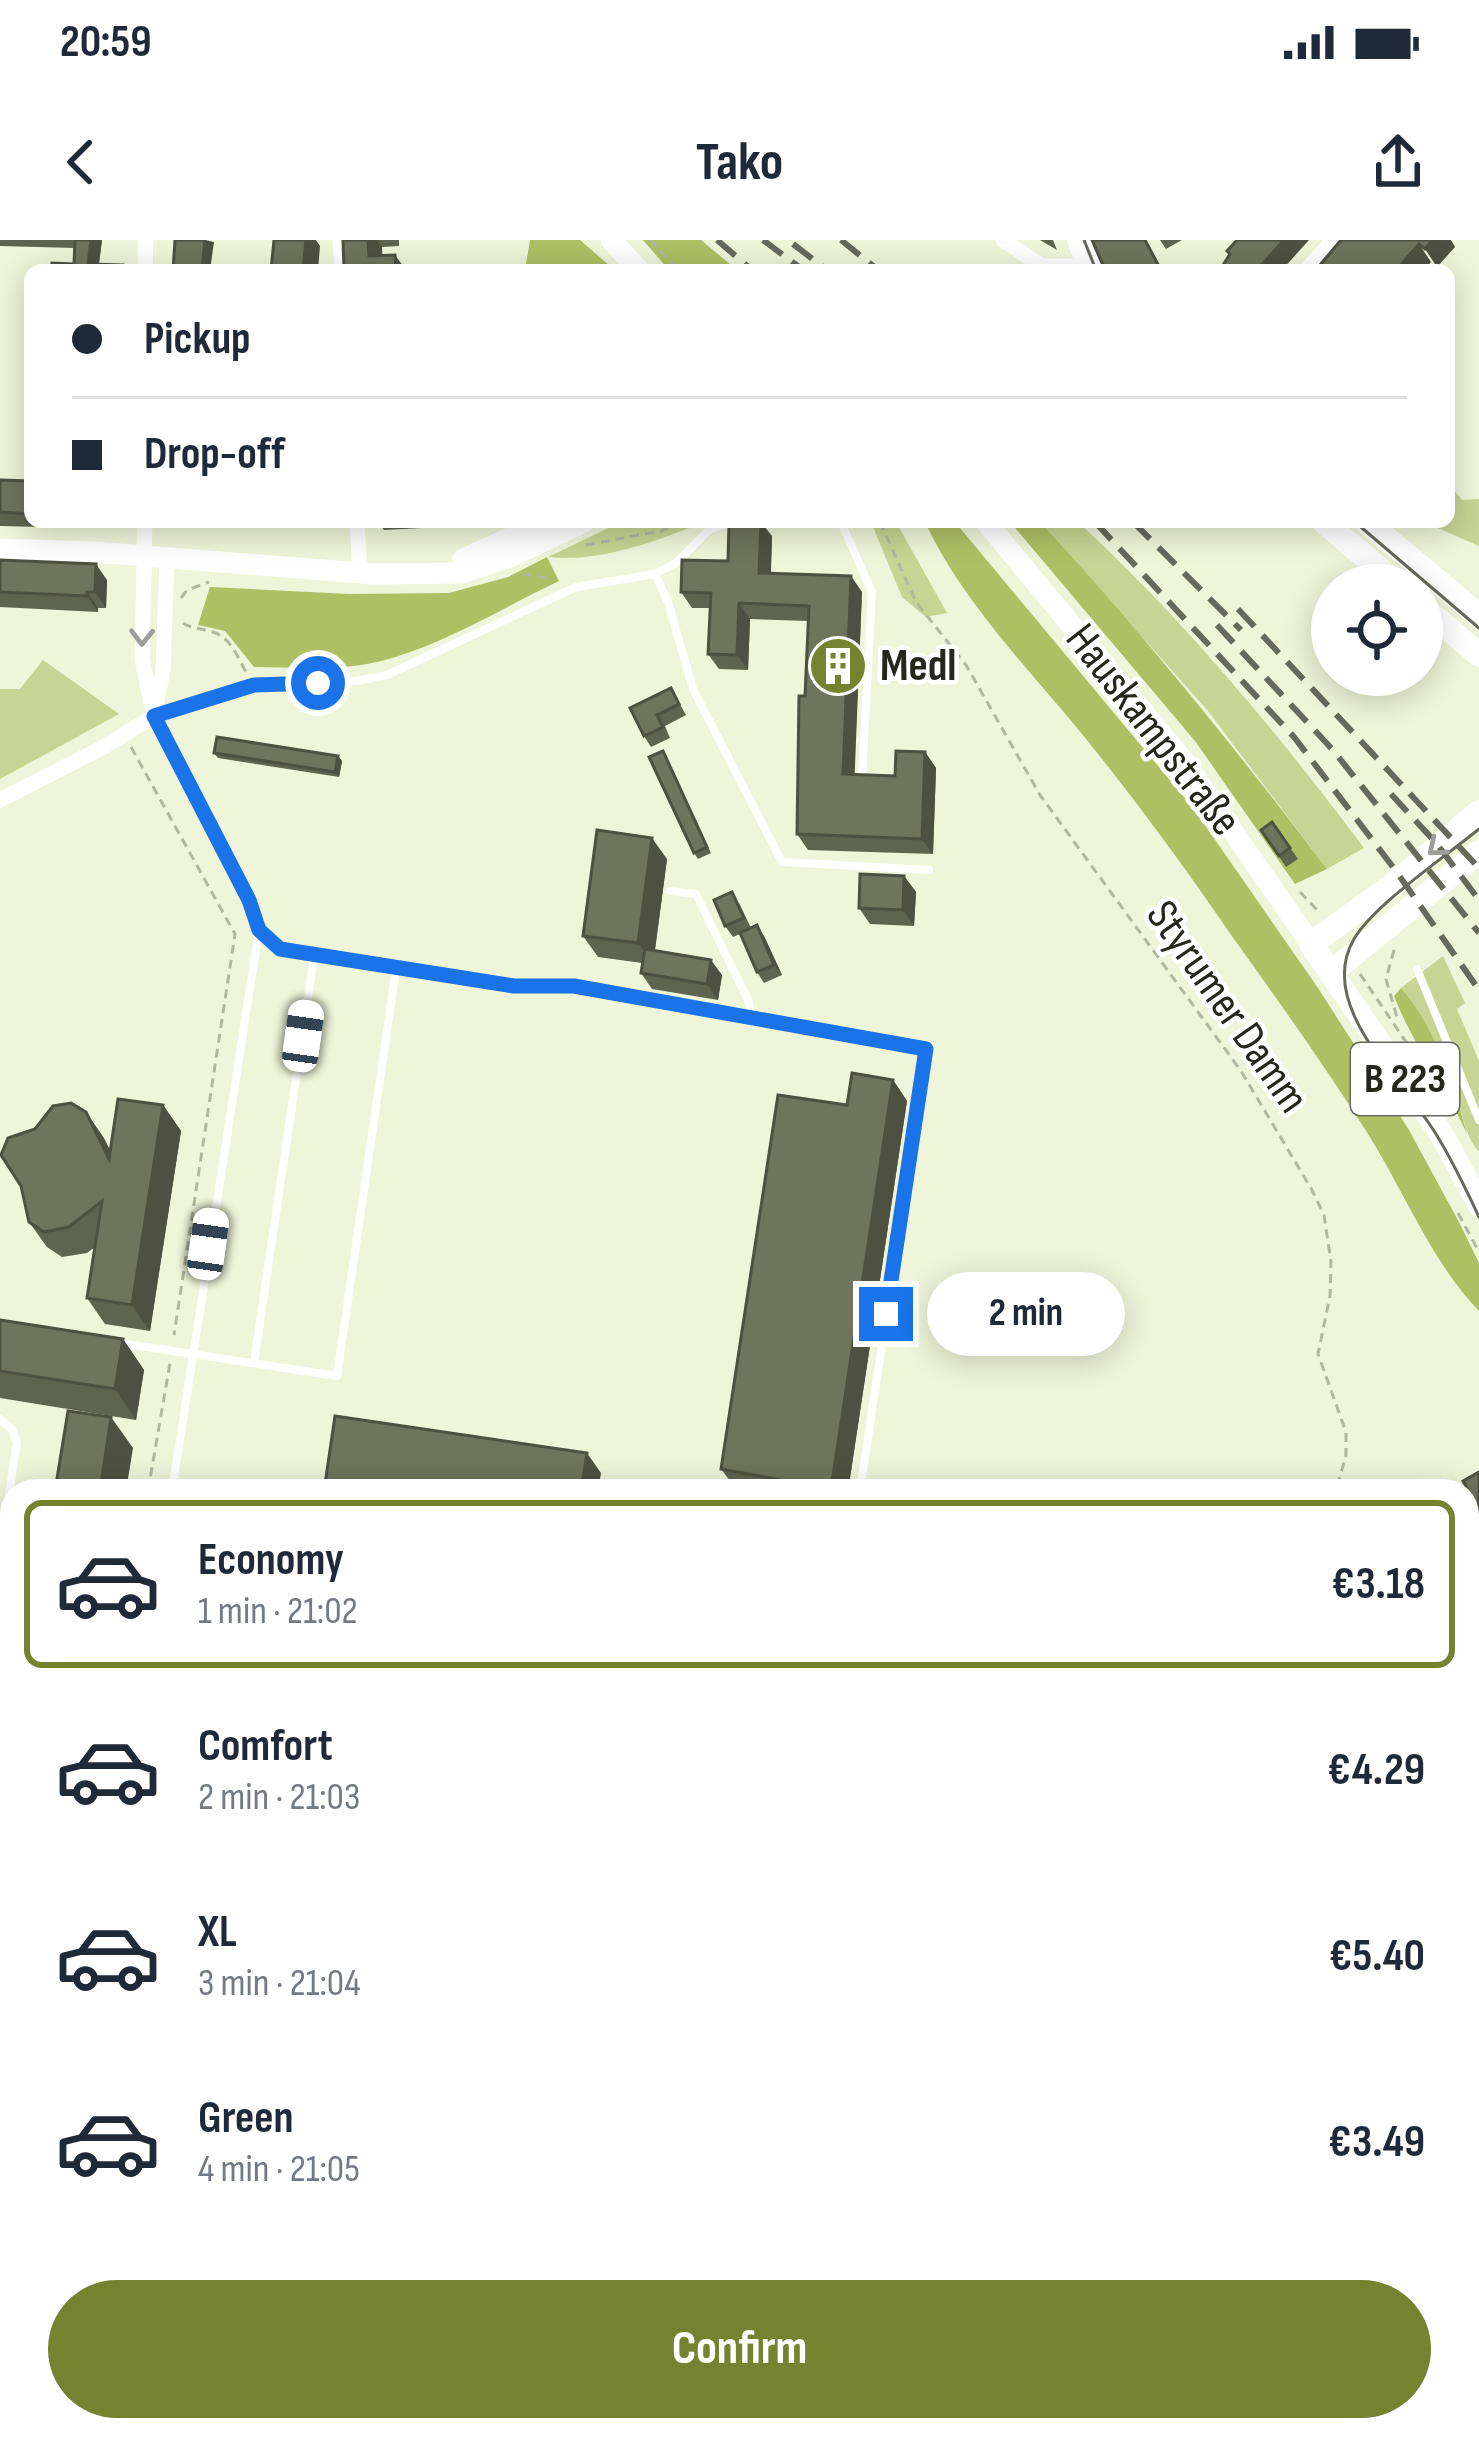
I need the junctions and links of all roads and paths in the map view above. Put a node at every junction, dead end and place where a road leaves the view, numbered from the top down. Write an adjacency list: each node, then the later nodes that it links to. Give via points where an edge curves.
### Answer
1 (611, 240): 5 (main road)
2 (650, 240): 6 (path)
3 (1003, 240): 7 (street)
4 (1333, 240): 8 (street)
5 (633, 264)
6 (673, 264)
7 (1043, 264)
8 (1311, 264)
9 (145, 528): 22 (street)
10 (357, 528): 26 (street)
11 (531, 528): 25 (main road)
12 (572, 528): 25 (main road, via 462,573)
13 (578, 528): 14 (path, via 580,546)
14 (658, 528)
15 (714, 528): 27 (lane)
16 (844, 528): 37 (lane, via 872,592)
17 (883, 528): 63 (path, Styrumer Damm, via 916,602 966,665 1052,813 1241,1071 1312,1190 1331,1262 1318,1354 1346,1432)
18 (991, 528): 46 (main road, Hauskampstraße, via 1184,761)
19 (1331, 528): 24 (main road)
20 (1374, 528): 31 (main road)
21 (0, 549): 22 (main road)
22 (143, 556): 23 (main road); 35 (street, one-way to 35, via 142,659)
23 (167, 558): 26 (main road); 30 (street)
24 (1373, 564)
25 (434, 571): 26 (main road)
26 (360, 573)
27 (655, 574): 34 (lane, via 576,587 386,675); 41 (lane, via 693,689 782,862)
28 (524, 576): 29 (path)
29 (546, 578)
30 (165, 609): 34 (path, via 176,610 186,628 230,642); 35 (street)
31 (1479, 616)
32 (1443, 624): 33 (main road)
33 (1479, 655)
34 (254, 685): 35 (lane)
35 (154, 716): 36 (street); 43 (lane)
36 (124, 735): 38 (street); 55 (path, via 236,934)
37 (862, 776)
38 (0, 800)
39 (1479, 812): 46 (main road, one-way to 46)
40 (1479, 852): 46 (main road, via 1410,909)
41 (929, 870)
42 (670, 892): 49 (lane, via 696,895)
43 (259, 930): 45 (lane, via 280,949); 56 (lane)
44 (1402, 937): 50 (path, via 1386,979)
45 (314, 957): 47 (lane); 57 (lane)
46 (1321, 958): 52 (main road, B 223, via 1442,1135)
47 (395, 969): 49 (lane, via 574,986); 57 (lane, via 337,1376)
48 (1418, 969): 51 (lane)
49 (753, 1019): 62 (lane, via 926,1049)
50 (1401, 1029)
51 (1479, 1120)
52 (1468, 1208): 53 (path)
53 (1479, 1252)
54 (108, 1341): 55 (lane)
55 (172, 1351): 56 (lane); 60 (path)
56 (192, 1354): 57 (lane); 61 (lane)
57 (254, 1362)
58 (0, 1419): 59 (lane, via 17,1443)
59 (11, 1479)
60 (150, 1479)
61 (174, 1479)
62 (862, 1479)
63 (1339, 1479)

